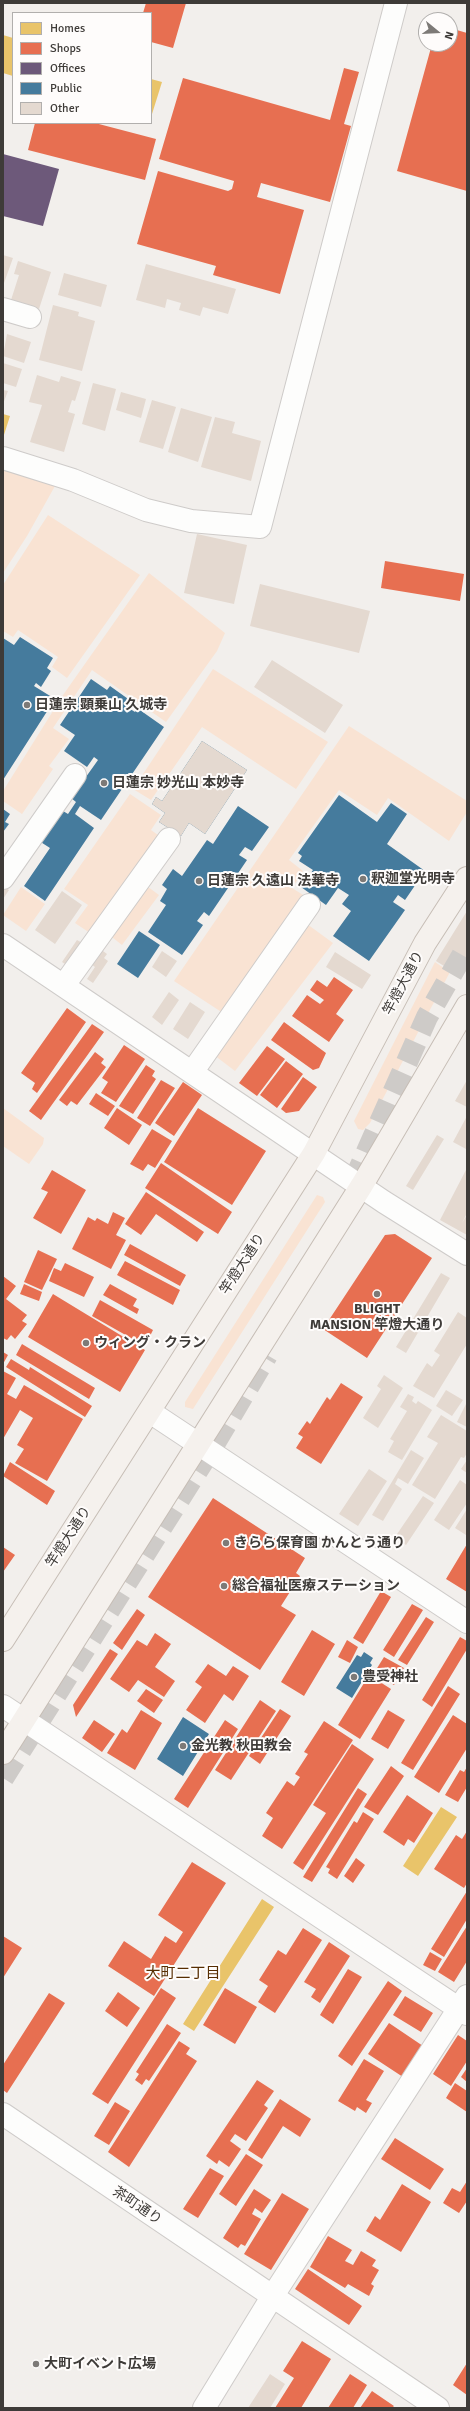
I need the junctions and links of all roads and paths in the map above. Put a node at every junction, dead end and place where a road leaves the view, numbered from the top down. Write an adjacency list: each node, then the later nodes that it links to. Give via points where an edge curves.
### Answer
1 (396, 3): 4 (street, via 260,527 191,521 146,510 73,480)
2 (3, 309): 3 (street)
3 (30, 317)
4 (3, 458)
5 (75, 775): 7 (street)
6 (169, 839): 11 (street)
7 (3, 878)
8 (467, 878): 14 (main road, 竿燈大通り, via 425,943)
9 (309, 905): 13 (street)
10 (3, 945): 11 (street)
11 (64, 985): 13 (street)
12 (464, 1021): 15 (main road)
13 (193, 1072): 14 (street)
14 (314, 1153): 15 (street); 17 (main road, 竿燈大通り)
15 (362, 1185): 16 (street); 18 (main road)
16 (467, 1254)
17 (150, 1412): 18 (street); 20 (main road, 竿燈大通り)
18 (199, 1442): 19 (street); 22 (main road)
19 (467, 1622)
20 (3, 1640)
21 (3, 1706): 22 (street)
22 (24, 1720): 23 (main road); 24 (street)
23 (3, 1753)
24 (464, 2006): 26 (street)
25 (3, 2114): 26 (street, 茶町通り)
26 (272, 2297): 27 (street); 28 (street, 茶町通り)
27 (204, 2408)
28 (438, 2408)

